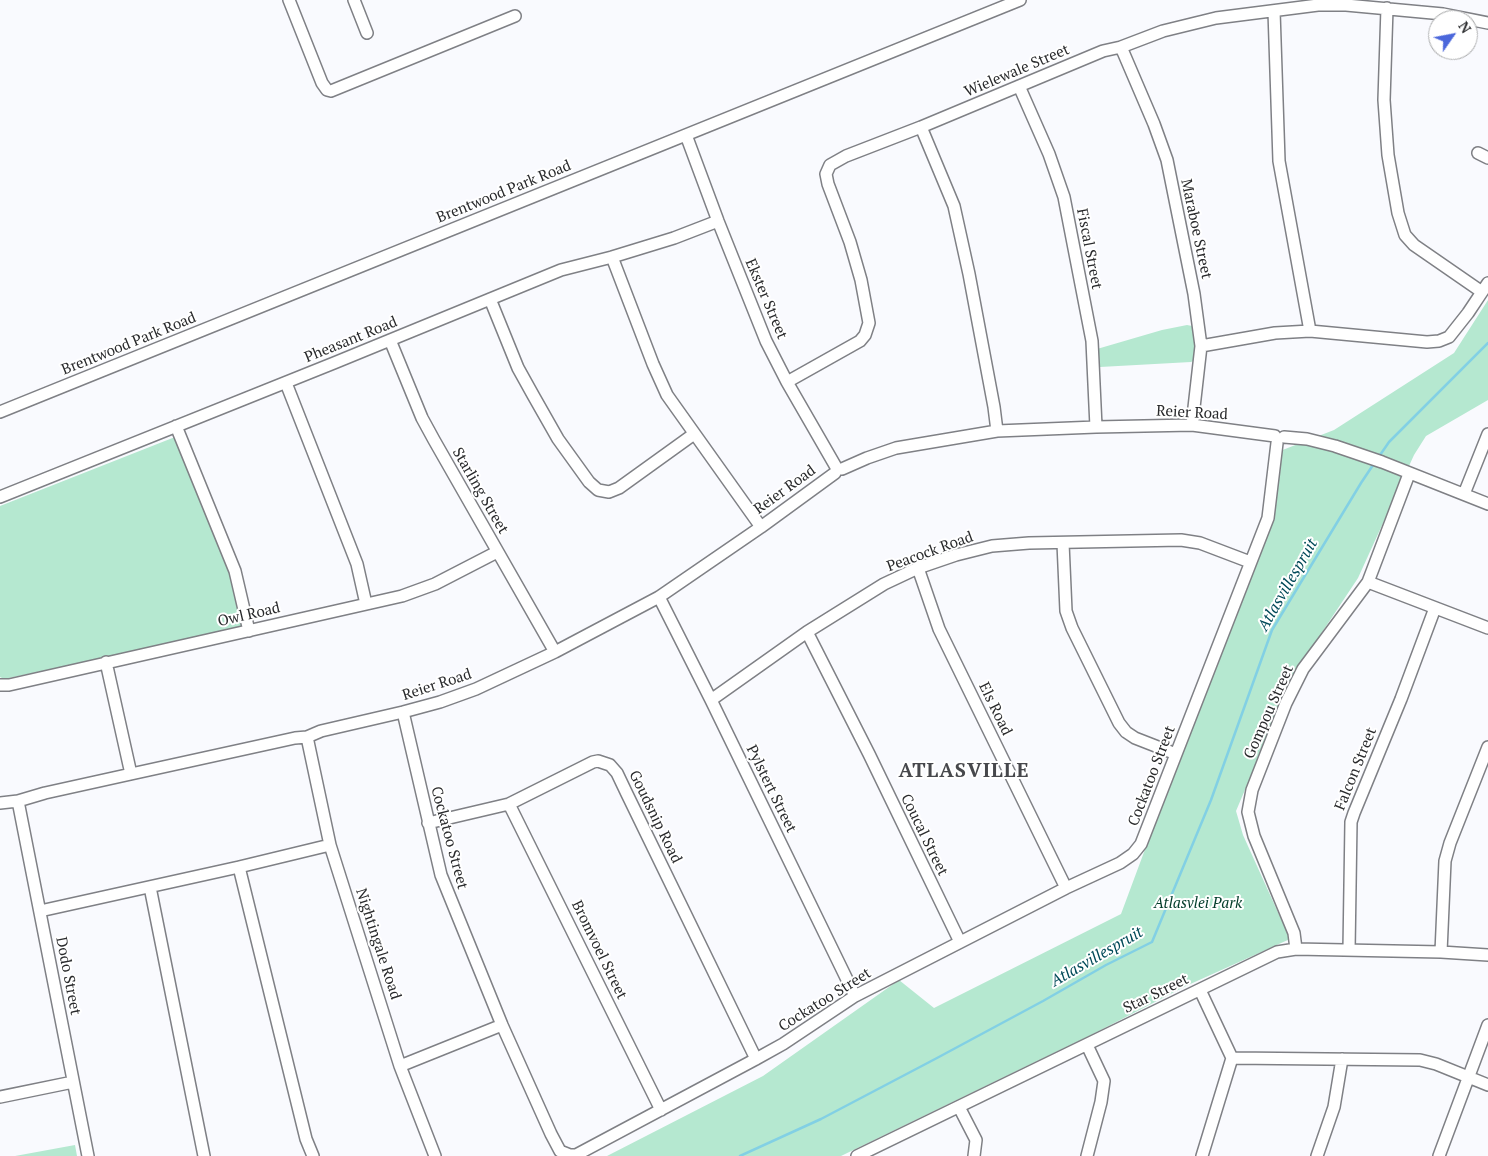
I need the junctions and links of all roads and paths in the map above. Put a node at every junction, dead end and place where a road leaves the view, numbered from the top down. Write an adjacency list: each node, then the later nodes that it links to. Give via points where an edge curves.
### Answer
1 (289, 0): 6 (street, via 322,83 330,91)
2 (354, 0): 8 (street)
3 (1020, 0): 12 (street, Brentwood Park Road)
4 (1387, 8): 5 (street, Wielewale Street, via 1318,5); 7 (street, Wielewale Street); 15 (street, via 1384,100 1388,155 1398,213 1406,235 1414,245)
5 (1274, 11): 9 (street, Wielewale Street, via 1216,18 1164,31); 17 (street, via 1279,161)
6 (515, 16)
7 (1488, 23)
8 (367, 33)
9 (1121, 47): 10 (street, Wielewale Street, via 1103,51); 19 (street, Maraboe Street, via 1167,160)
10 (1019, 86): 11 (street, Wielewale Street); 25 (street, Fiscal Street, via 1064,197 1092,341)
11 (921, 127): 21 (street, Wielewale Street, via 830,165 826,174 828,184 850,242 869,323 860,341); 26 (street, via 954,206)
12 (686, 135): 13 (street, Ekster Street); 22 (street, Brentwood Park Road)
13 (718, 221): 14 (street, Pheasant Road); 21 (street, Ekster Street, via 766,341)
14 (612, 257): 16 (street, Pheasant Road, via 561,270); 27 (street, via 667,395)
15 (1485, 288): 17 (street, via 1449,337 1439,341)
16 (490, 299): 18 (street, Pheasant Road); 27 (street, via 518,368 533,395 558,439 598,490 609,492 619,488)
17 (1310, 331): 19 (street, via 1274,333)
18 (390, 340): 20 (street, Pheasant Road); 37 (street, Starling Street, via 422,418)
19 (1202, 346): 23 (street, Maraboe Street)
20 (286, 382): 24 (street, Pheasant Road); 42 (street, via 357,564)
21 (787, 382): 30 (street, Ekster Street)
22 (0, 412)
23 (1192, 425): 25 (street, Reier Road); 29 (street, Reier Road)
24 (176, 426): 33 (street, Pheasant Road); 45 (street, via 235,571)
25 (1096, 427): 26 (street, Reier Road)
26 (997, 431): 30 (street, Reier Road, via 896,448)
27 (694, 434): 35 (street)
28 (1488, 434): 32 (street)
29 (1279, 438): 31 (street, Reier Road, via 1335,446); 38 (street, Cockatoo Street, via 1268,518)
30 (837, 470): 35 (street, Reier Road)
31 (1409, 474): 32 (street, Reier Road); 40 (street, Gompou Street)
32 (1464, 494): 34 (street, Reier Road)
33 (0, 497)
34 (1488, 504)
35 (761, 526): 41 (street, Reier Road)
36 (1063, 543): 38 (street, Peacock Road, via 1181,540 1200,543); 39 (street, Peacock Road, via 992,546); 54 (street, via 1066,611 1119,723 1136,738)
37 (497, 552): 42 (street, Owl Road, via 435,584); 47 (street, Starling Street)
38 (1250, 562): 54 (street, Cockatoo Street)
39 (918, 568): 46 (street, Peacock Road, via 884,584); 63 (street, Els Road, via 939,629)
40 (1368, 582): 43 (street); 66 (street, Gompou Street, via 1303,669 1252,790 1248,812 1254,836 1294,933)
41 (659, 597): 47 (street, Reier Road); 50 (street, Pylstert Street)
42 (366, 604): 45 (street, Owl Road)
43 (1435, 608): 44 (street); 67 (street, Falcon Street, via 1351,822)
44 (1488, 628)
45 (249, 631): 48 (street, Owl Road)
46 (807, 632): 50 (street, Peacock Road); 65 (street, Coucal Street)
47 (555, 652): 51 (street, Reier Road, via 476,689)
48 (106, 662): 49 (street, Owl Road); 55 (street)
49 (0, 685)
50 (711, 700): 71 (street, Pylstert Street)
51 (403, 712): 52 (street, Reier Road); 59 (street, Cockatoo Street)
52 (307, 737): 55 (street, Reier Road); 60 (street, Nightingale Road)
53 (1488, 747): 68 (street, via 1445,862)
54 (1176, 754): 63 (street, Cockatoo Street, via 1141,844 1120,863)
55 (131, 774): 56 (street, Reier Road)
56 (18, 801): 57 (street, Reier Road); 64 (street, Dodo Street)
57 (0, 803)
58 (509, 804): 59 (street, Goudsnip Road); 76 (street, Goudsnip Road, via 592,762 610,765 617,773); 84 (street, Bromvoel Street)
59 (428, 823): 73 (street, Cockatoo Street, via 441,875)
60 (330, 845): 61 (street); 78 (street, Nightingale Road)
61 (239, 867): 62 (street); 87 (street, via 306,1139)
62 (150, 887): 64 (street); 86 (street)
63 (1066, 888): 65 (street, Cockatoo Street)
64 (40, 911): 80 (street, Dodo Street)
65 (960, 942): 71 (street, Cockatoo Street)
66 (1296, 949): 67 (street, Star Street); 70 (street, Star Street, via 1267,956)
67 (1349, 950): 68 (street, Star Street)
68 (1441, 952): 69 (street, Star Street)
69 (1488, 954)
70 (1200, 990): 74 (street, Star Street); 75 (street)
71 (855, 996): 76 (street, Cockatoo Street)
72 (1488, 1025): 79 (street)
73 (502, 1026): 78 (street); 84 (street, Cockatoo Street, via 551,1134 564,1153 581,1153)
74 (1087, 1045): 83 (street, Star Street); 91 (street, via 1104,1081)
75 (1232, 1058): 77 (street); 92 (street)
76 (756, 1059): 84 (street, Cockatoo Street)
77 (1342, 1060): 79 (street, via 1420,1060); 93 (street, via 1334,1107)
78 (400, 1066): 88 (street, Nightingale Road)
79 (1468, 1077): 81 (street); 94 (street)
80 (73, 1082): 82 (street); 85 (street, Dodo Street)
81 (1488, 1085)
82 (0, 1097)
83 (959, 1107): 89 (street, Star Street); 90 (street, via 976,1140)
84 (661, 1110)
85 (88, 1156)
86 (204, 1156)
87 (313, 1156)
88 (435, 1156)
89 (857, 1156)
90 (974, 1156)
91 (1087, 1156)
92 (1202, 1156)
93 (1317, 1156)
94 (1439, 1156)

